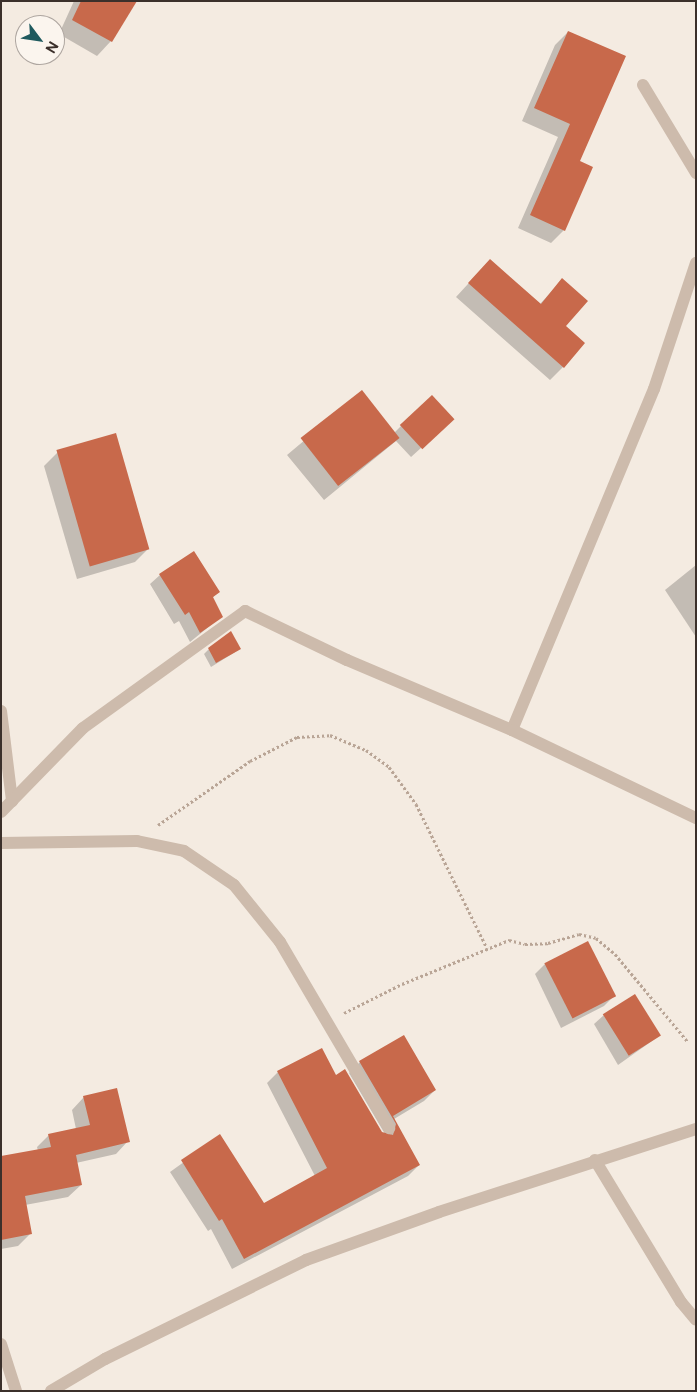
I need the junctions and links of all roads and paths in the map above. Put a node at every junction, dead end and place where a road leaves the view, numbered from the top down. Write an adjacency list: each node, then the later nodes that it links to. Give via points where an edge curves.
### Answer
1 (643, 85): 2 (street)
2 (696, 173)
3 (696, 263): 5 (street, via 654,389)
4 (1, 711): 6 (street)
5 (512, 730): 6 (street, via 347,660 245,611 82,728); 8 (street)
6 (12, 802): 7 (street)
7 (1, 812)
8 (696, 818)
9 (137, 841): 10 (street); 11 (path, via 250,761 297,737 330,735 366,750 389,767 416,804); 12 (street, via 184,851 234,886 280,942)
10 (1, 843)
11 (487, 948): 12 (path); 13 (path, via 509,940 532,944 579,934 596,938 637,977)
12 (328, 1021): 14 (street)
13 (688, 1042)
14 (389, 1128)
15 (696, 1129): 16 (street)
16 (595, 1160): 17 (street, via 680,1302); 20 (street, via 306,1260 105,1359)
17 (696, 1320)
18 (1, 1344): 19 (street)
19 (16, 1391)
20 (51, 1391)

